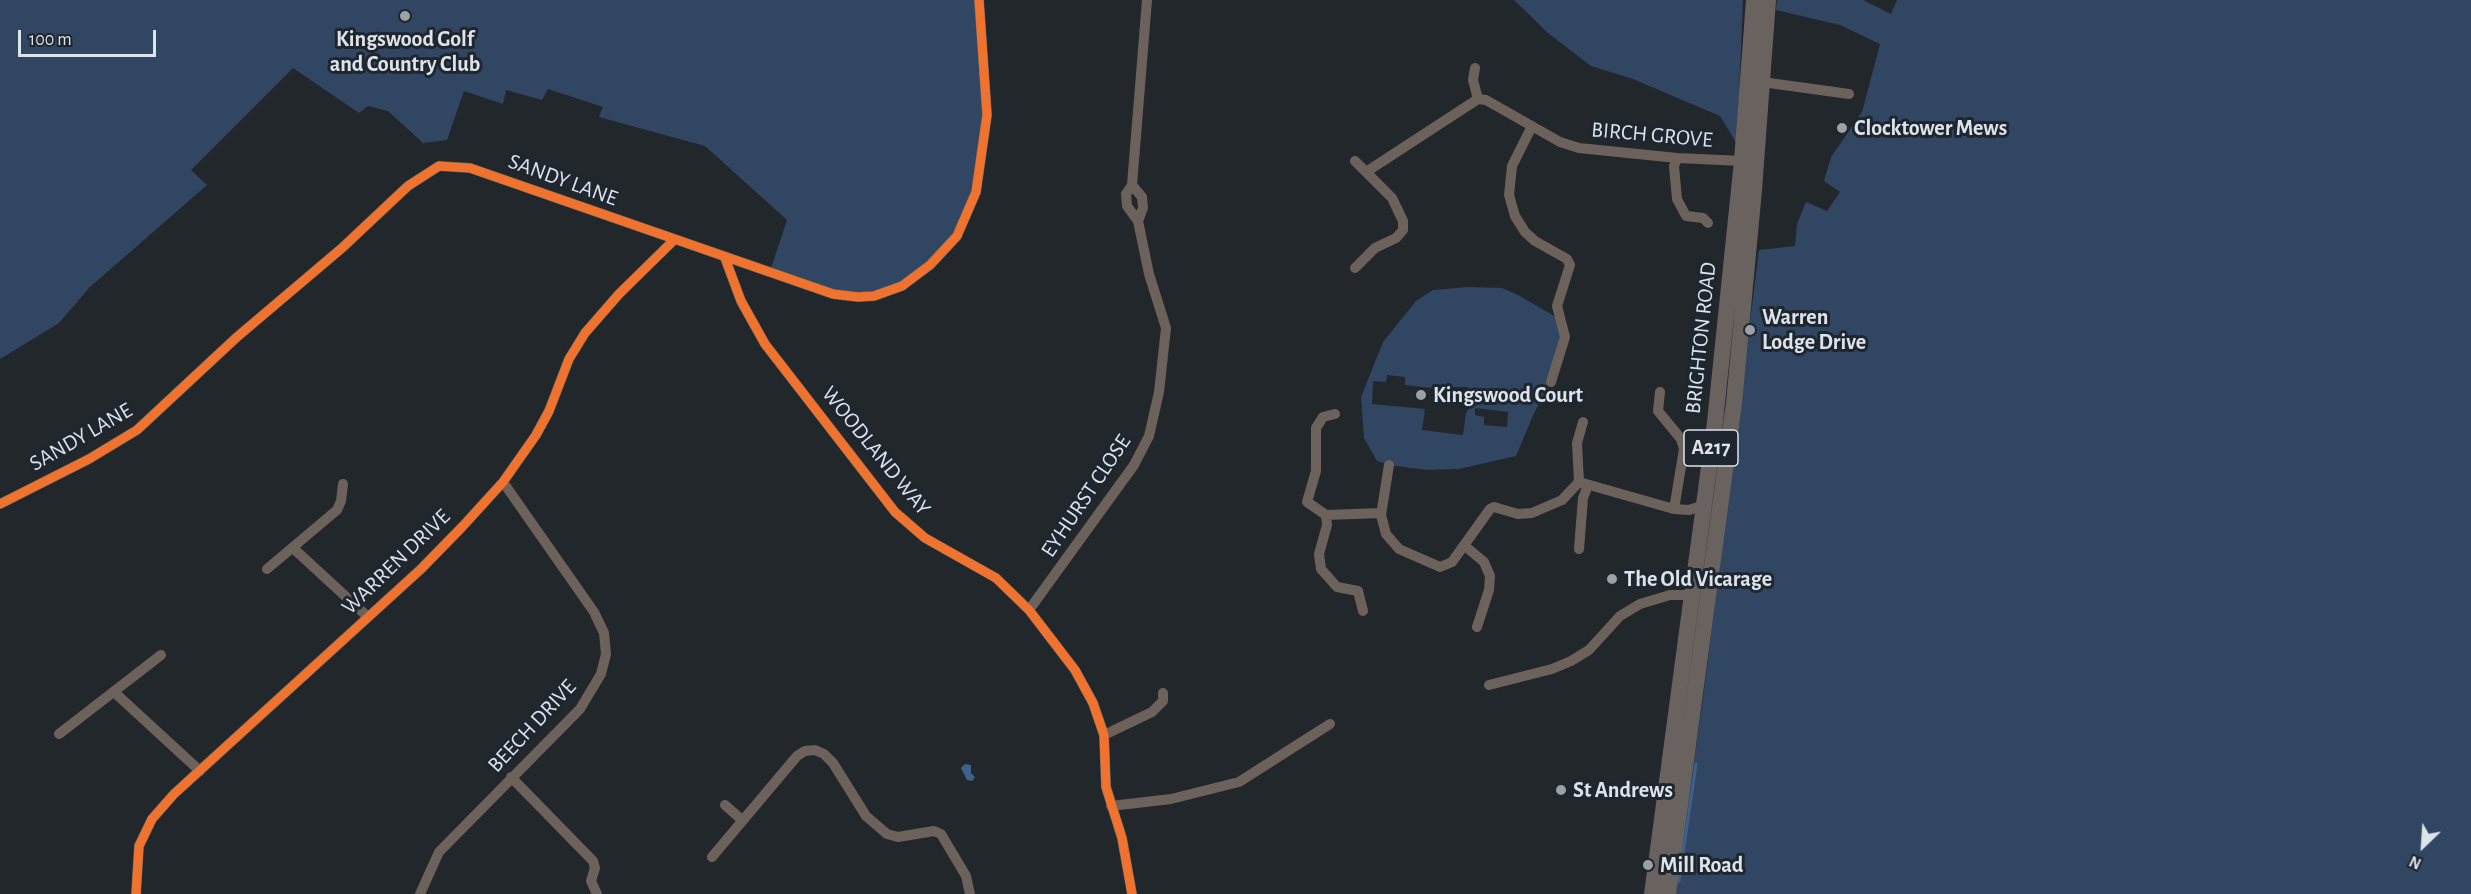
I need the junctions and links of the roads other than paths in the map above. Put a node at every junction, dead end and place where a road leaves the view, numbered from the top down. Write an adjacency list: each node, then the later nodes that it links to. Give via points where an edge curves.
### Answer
1 (979, 0): 18 (street, SANDY LANE, via 987,115 976,192 957,236 930,265 902,286 858,297 833,294)
2 (1148, 0): 14 (street, EYHURST CLOSE)
3 (1754, 0): 12 (highway, BRIGHTON ROAD / A217)
4 (1768, 0): 6 (highway, BRIGHTON ROAD / A217)
5 (1475, 68): 8 (street, via 1473,80)
6 (1762, 82): 7 (street); 61 (highway, BRIGHTON ROAD / A217, via 1734,403)
7 (1849, 94)
8 (1478, 99): 9 (street, BIRCH GROVE); 13 (street)
9 (1532, 126): 10 (street, BIRCH GROVE, via 1579,148); 20 (street, via 1512,166 1509,195 1525,232 1567,259 1570,265 1557,306 1565,337)
10 (1677, 158): 12 (street, BIRCH GROVE); 16 (street, via 1677,199 1686,216)
11 (1355, 161): 13 (street)
12 (1742, 161): 29 (highway, BRIGHTON ROAD / A217)
13 (1366, 172): 19 (street, via 1392,198 1403,230 1375,248)
14 (1132, 185): 15 (street, EYHURST CLOSE, via 1142,197); 15 (street, EYHURST CLOSE, via 1126,200)
15 (1138, 221): 38 (street, EYHURST CLOSE, via 1167,339 1152,426 1134,465)
16 (1708, 223)
17 (674, 240): 18 (street, SANDY LANE); 25 (street, WARREN DRIVE, via 585,333 569,359 549,411); 28 (street, SANDY LANE, via 470,168 440,166 408,186 137,430)
18 (724, 258): 38 (street, WOODLAND WAY, via 741,301 765,344 896,512 925,538 996,578)
19 (1355, 268)
20 (1551, 382)
21 (1660, 392): 30 (street, via 1659,411 1684,449)
22 (1335, 414): 32 (street, via 1323,417 1316,428 1316,471 1307,498 1309,506)
23 (1583, 422): 26 (street, via 1577,443)
24 (1389, 465): 31 (street)
25 (503, 482): 40 (street, WARREN DRIVE, via 428,562); 50 (street, BEECH DRIVE, via 594,612 604,633 606,654 601,674 580,709)
26 (1583, 483): 30 (street); 33 (street, via 1562,500 1532,513 1511,513 1494,507); 35 (street)
27 (343, 484): 34 (street, via 337,510)
28 (0, 504)
29 (1704, 505): 30 (street); 37 (highway, BRIGHTON ROAD / A217)
30 (1674, 509)
31 (1381, 513): 32 (street); 33 (street, via 1383,529 1394,545 1436,565 1449,566)
32 (1326, 515): 39 (street, via 1319,554 1321,569 1337,587 1358,591)
33 (1465, 546): 41 (street, via 1484,562 1490,576)
34 (293, 548): 36 (street); 40 (street)
35 (1579, 549)
36 (267, 569)
37 (1691, 595): 43 (street, via 1670,595 1640,604 1620,616 1589,650 1571,661); 60 (highway, BRIGHTON ROAD / A217)
38 (1029, 610): 48 (street, WOODLAND WAY, via 1075,670)
39 (1363, 610)
40 (369, 616): 49 (street, WARREN DRIVE)
41 (1477, 627)
42 (161, 655): 44 (street)
43 (1489, 686)
44 (114, 692): 47 (street); 49 (street)
45 (1163, 693): 48 (street, via 1162,701 1152,711)
46 (1330, 724): 52 (street, via 1239,782 1171,799)
47 (59, 734)
48 (1104, 735): 52 (street, WOODLAND WAY, via 1105,779)
49 (200, 771): 55 (street, WARREN DRIVE, via 152,819 139,846)
50 (511, 777): 56 (street, BEECH DRIVE, via 439,852); 57 (street, via 593,861 591,881)
51 (725, 805): 53 (street)
52 (1111, 806): 59 (street, WOODLAND WAY, via 1122,838)
53 (742, 820): 54 (street); 58 (street, via 797,756 815,750 833,763 866,816 887,834 941,834 966,876)
54 (712, 857)
55 (136, 894)
56 (420, 894)
57 (597, 894)
58 (970, 894)
59 (1132, 894)
60 (1652, 894)
61 (1668, 894)

